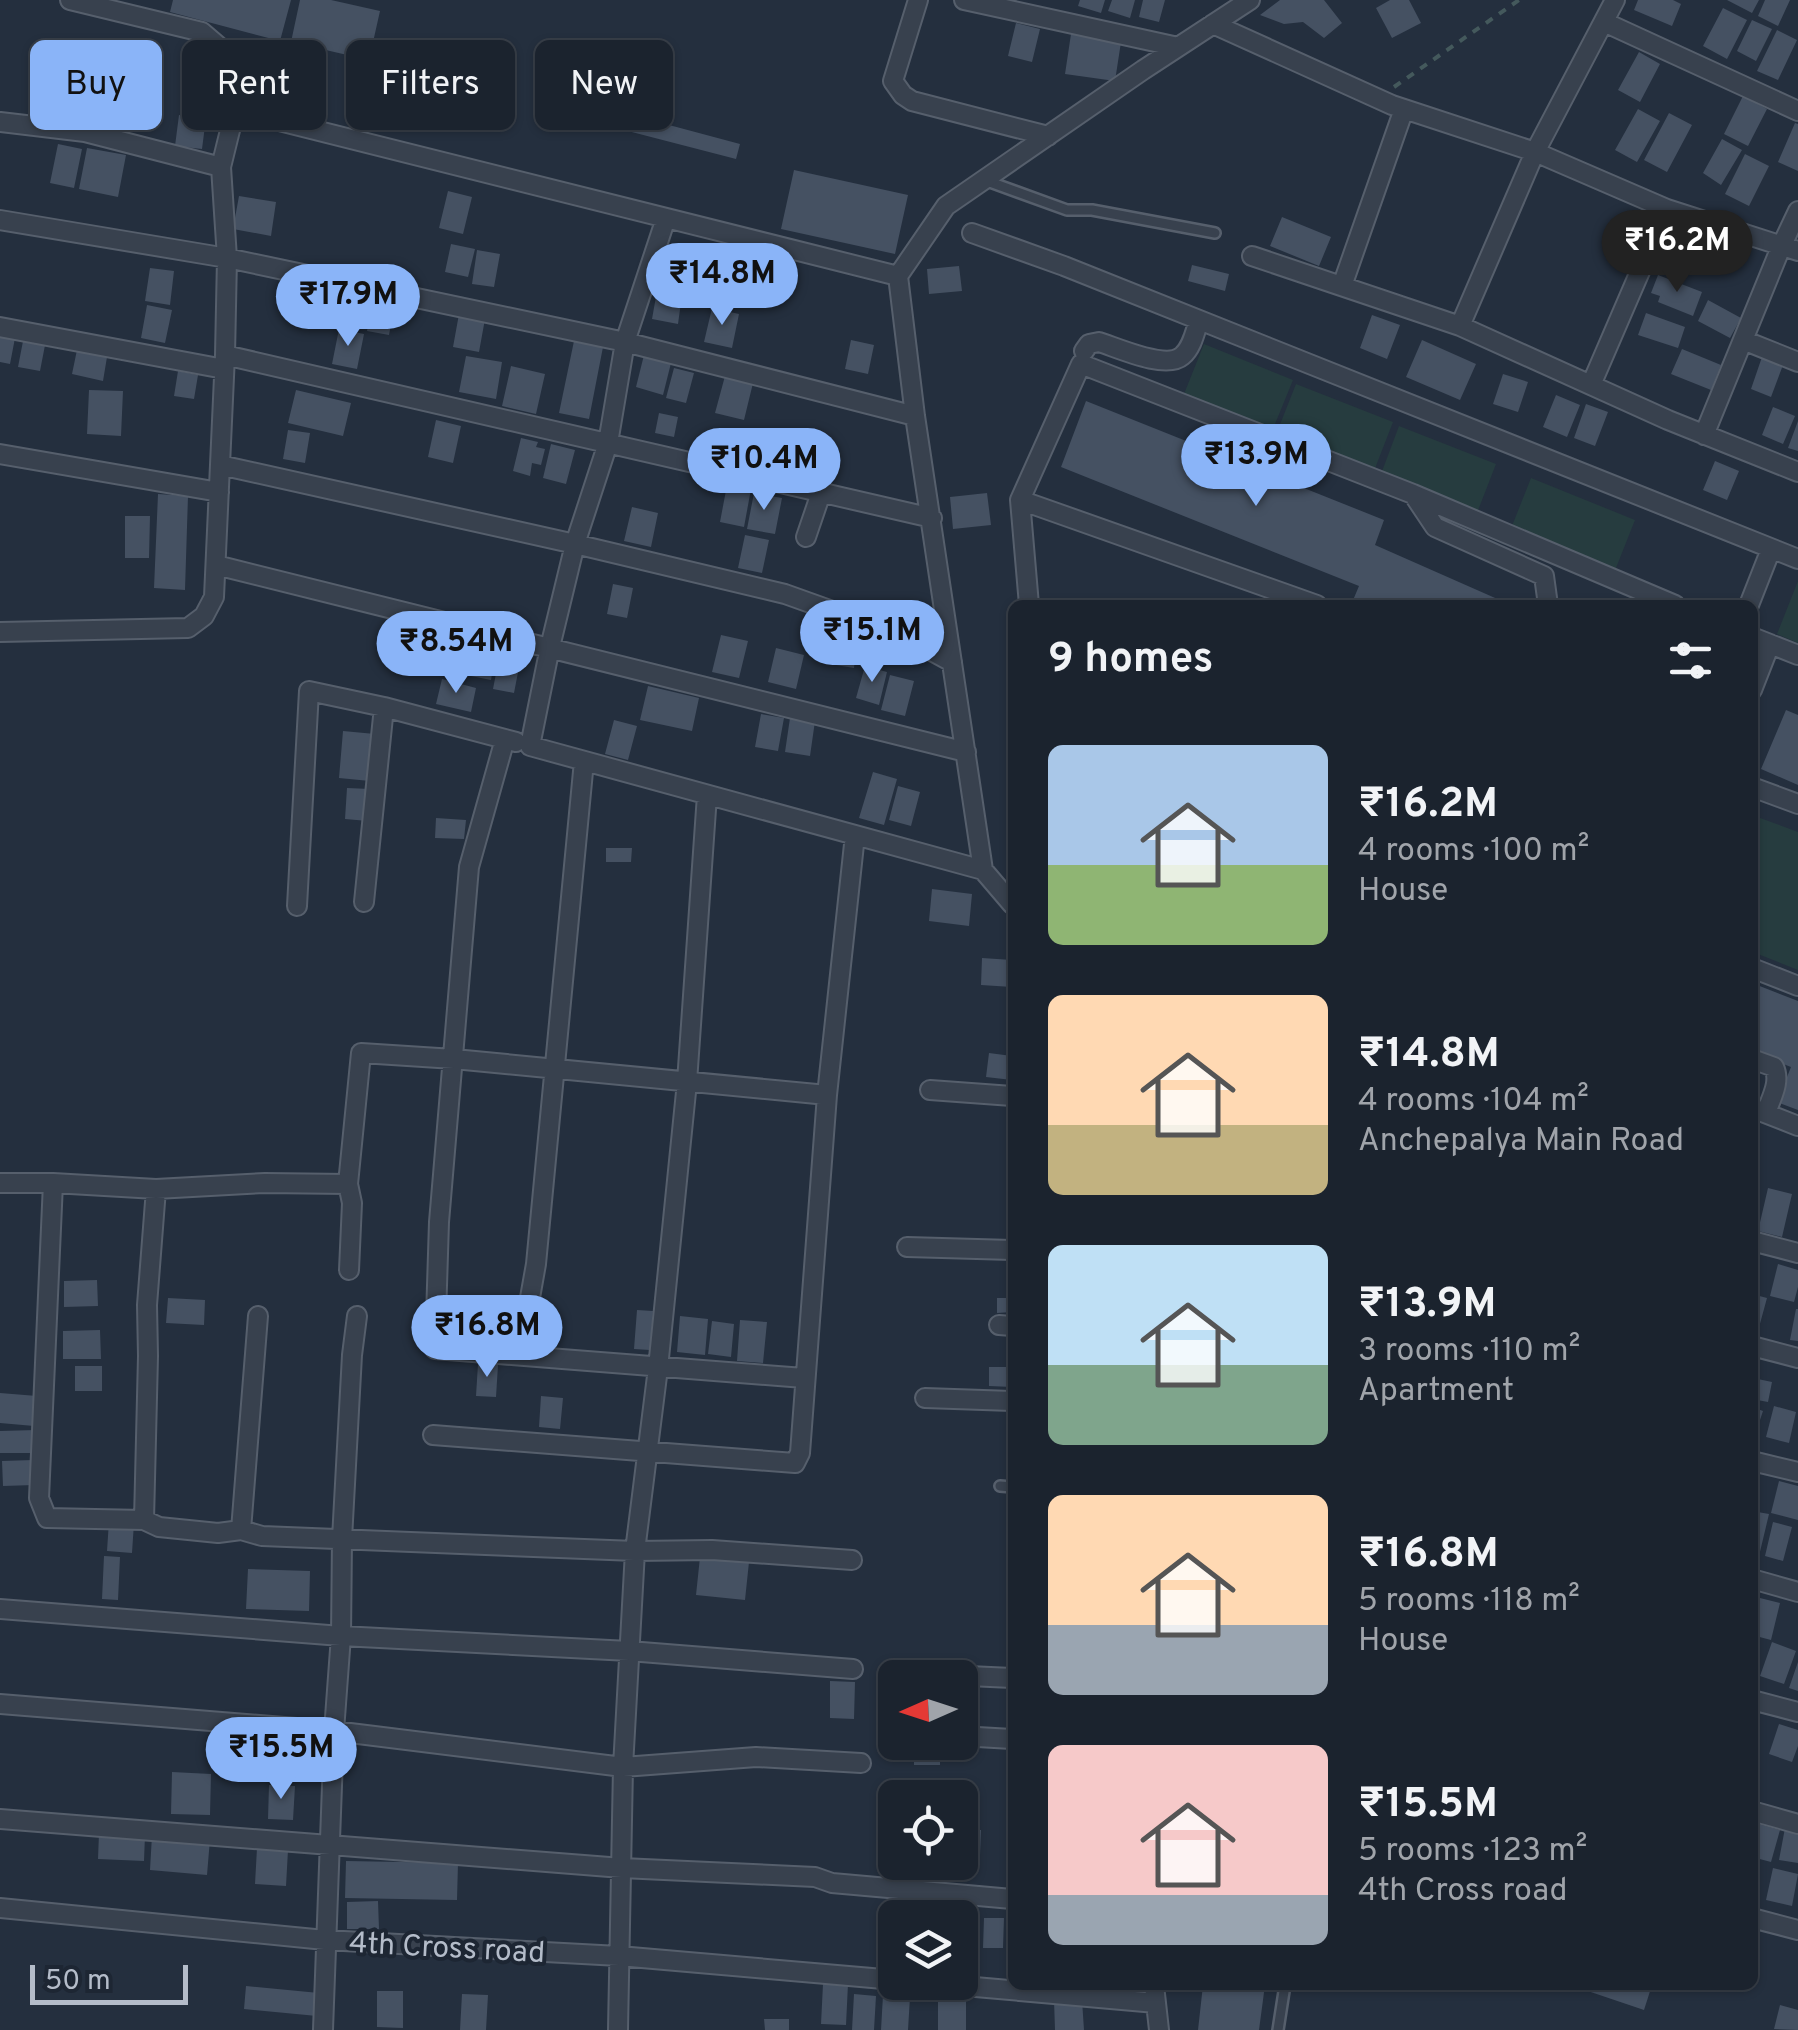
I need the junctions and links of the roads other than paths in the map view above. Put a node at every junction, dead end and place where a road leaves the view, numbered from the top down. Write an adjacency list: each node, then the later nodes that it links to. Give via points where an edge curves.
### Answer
1 (70, 0): 6 (street)
2 (918, 0): 16 (street, via 893,81 903,95)
3 (964, 0): 10 (street)
4 (1615, 0): 7 (street)
5 (1248, 1): 8 (street)
6 (125, 6): 9 (street)
7 (1604, 22): 12 (street); 17 (street)
8 (1213, 24): 10 (street); 11 (street)
9 (211, 40)
10 (1178, 47): 16 (street)
11 (1404, 109): 17 (street); 30 (street)
12 (1798, 111)
13 (0, 122): 18 (street, via 86,132)
14 (230, 130): 18 (street)
15 (315, 130): 22 (street)
16 (1048, 136): 19 (street)
17 (1536, 152): 20 (street); 33 (street)
18 (221, 167): 28 (street)
19 (984, 180): 24 (lane, via 1067,210); 29 (street, via 946,206)
20 (1667, 209): 26 (street); 39 (street)
21 (1798, 212): 26 (street)
22 (666, 218): 29 (street); 35 (street)
23 (0, 220): 28 (street)
24 (1215, 233)
25 (972, 234): 31 (street)
26 (1790, 249): 34 (street)
27 (1252, 256): 30 (street)
28 (227, 258): 35 (street); 37 (street)
29 (898, 276): 40 (street)
30 (1342, 286): 33 (street)
31 (1199, 320): 36 (street, via 1188,350 1174,361 1099,342); 53 (street)
32 (0, 326): 37 (street)
33 (1460, 326): 39 (street)
34 (1743, 340): 38 (street); 41 (street)
35 (625, 342): 40 (street); 42 (street)
36 (1084, 351)
37 (225, 362): 42 (street); 44 (street)
38 (1798, 362)
39 (1591, 385): 41 (street)
40 (915, 416): 50 (street)
41 (1704, 434): 45 (street)
42 (608, 443): 47 (street); 52 (street)
43 (0, 454): 46 (street)
44 (220, 466): 46 (street); 52 (street)
45 (1798, 472)
46 (219, 492): 55 (street)
47 (821, 492): 50 (street); 51 (street)
48 (1413, 494): 49 (street, via 1080,364); 58 (street, via 1435,527 1544,576); 59 (street)
49 (1020, 500): 56 (street); 57 (street)
50 (932, 518): 65 (street)
51 (806, 537)
52 (575, 544): 63 (street); 65 (street, via 786,594 908,638)
53 (1771, 549): 54 (street); 60 (street)
54 (1798, 560)
55 (216, 565): 61 (street, via 214,596 188,628); 63 (street)
56 (1029, 600)
57 (1303, 600)
58 (1547, 600)
59 (1663, 600)
60 (1751, 600)
61 (0, 632)
62 (1761, 641): 64 (street)
63 (550, 647): 68 (street); 69 (street)
64 (1798, 655)
65 (952, 662): 69 (street)
66 (384, 707): 67 (street); 77 (street); 78 (street, via 310,691)
67 (505, 739): 68 (street); 81 (street, via 469,867)
68 (530, 746): 70 (street)
69 (966, 752): 75 (street)
70 (584, 761): 72 (street); 83 (street)
71 (1758, 790): 73 (street)
72 (707, 794): 74 (street); 84 (street)
73 (1798, 804)
74 (855, 835): 75 (street); 86 (street)
75 (983, 870): 76 (street)
76 (1008, 899)
77 (364, 902)
78 (297, 906)
79 (1758, 970): 80 (street)
80 (1798, 986)
81 (454, 1059): 83 (street); 92 (street, via 360,1053); 102 (street, via 435,1349)
82 (1758, 1061): 88 (street, via 1777,1074)
83 (555, 1068): 84 (street); 102 (street)
84 (687, 1082): 86 (street); 104 (street)
85 (930, 1090): 87 (street)
86 (827, 1095): 105 (street)
87 (1008, 1096)
88 (1759, 1111): 89 (street)
89 (1798, 1126)
90 (0, 1183): 91 (street)
91 (53, 1183): 93 (street); 114 (street, via 38,1498 47,1518)
92 (348, 1184): 93 (street); 98 (street)
93 (156, 1189): 114 (street)
94 (1758, 1243): 97 (street)
95 (907, 1247): 96 (street)
96 (1008, 1250)
97 (1798, 1253)
98 (348, 1270)
99 (258, 1316): 115 (street)
100 (357, 1316): 116 (street)
101 (1758, 1348): 103 (street)
102 (520, 1354): 104 (street)
103 (1798, 1358)
104 (658, 1368): 105 (street); 109 (street)
105 (804, 1378): 109 (street, via 794,1463)
106 (925, 1398): 107 (street)
107 (1008, 1402)
108 (433, 1435): 109 (street)
109 (648, 1451): 117 (street)
110 (1758, 1462): 111 (street)
111 (1798, 1472)
112 (1000, 1486): 113 (lane)
113 (1008, 1487)
114 (144, 1520): 115 (street, via 159,1527)
115 (241, 1530): 116 (street)
116 (342, 1539): 117 (street); 122 (street)
117 (634, 1550): 118 (street); 123 (street)
118 (852, 1560)
119 (1758, 1582): 120 (street)
120 (1798, 1592)
121 (0, 1608): 122 (street)
122 (341, 1636): 123 (street); 130 (street)
123 (628, 1650): 124 (street); 134 (street)
124 (852, 1669)
125 (978, 1676): 126 (street)
126 (1008, 1678)
127 (1758, 1702): 129 (street)
128 (0, 1704): 130 (street)
129 (1798, 1712)
130 (334, 1732): 134 (street); 138 (street)
131 (978, 1737): 132 (street)
132 (1008, 1740)
133 (861, 1764): 134 (street, via 756,1757)
134 (623, 1767): 139 (street)
135 (1758, 1813): 137 (street)
136 (0, 1819): 138 (street)
137 (1798, 1824)
138 (330, 1846): 139 (street); 144 (street)
139 (622, 1868): 140 (street, via 815,1876); 145 (street)
140 (1008, 1899)
141 (0, 1908): 144 (street, 4th Cross road)
142 (1758, 1920): 143 (street)
143 (1798, 1930)
144 (325, 1940): 145 (street, 4th Cross road); 152 (street)
145 (620, 1956): 146 (street, 4th Cross road); 153 (street)
146 (878, 1979)
147 (978, 1985): 148 (street)
148 (1008, 1987)
149 (1076, 1990): 151 (street)
150 (1284, 1990): 155 (lane)
151 (1155, 1994): 154 (street)
152 (323, 2030)
153 (618, 2030)
154 (1159, 2030)
155 (1278, 2030)

